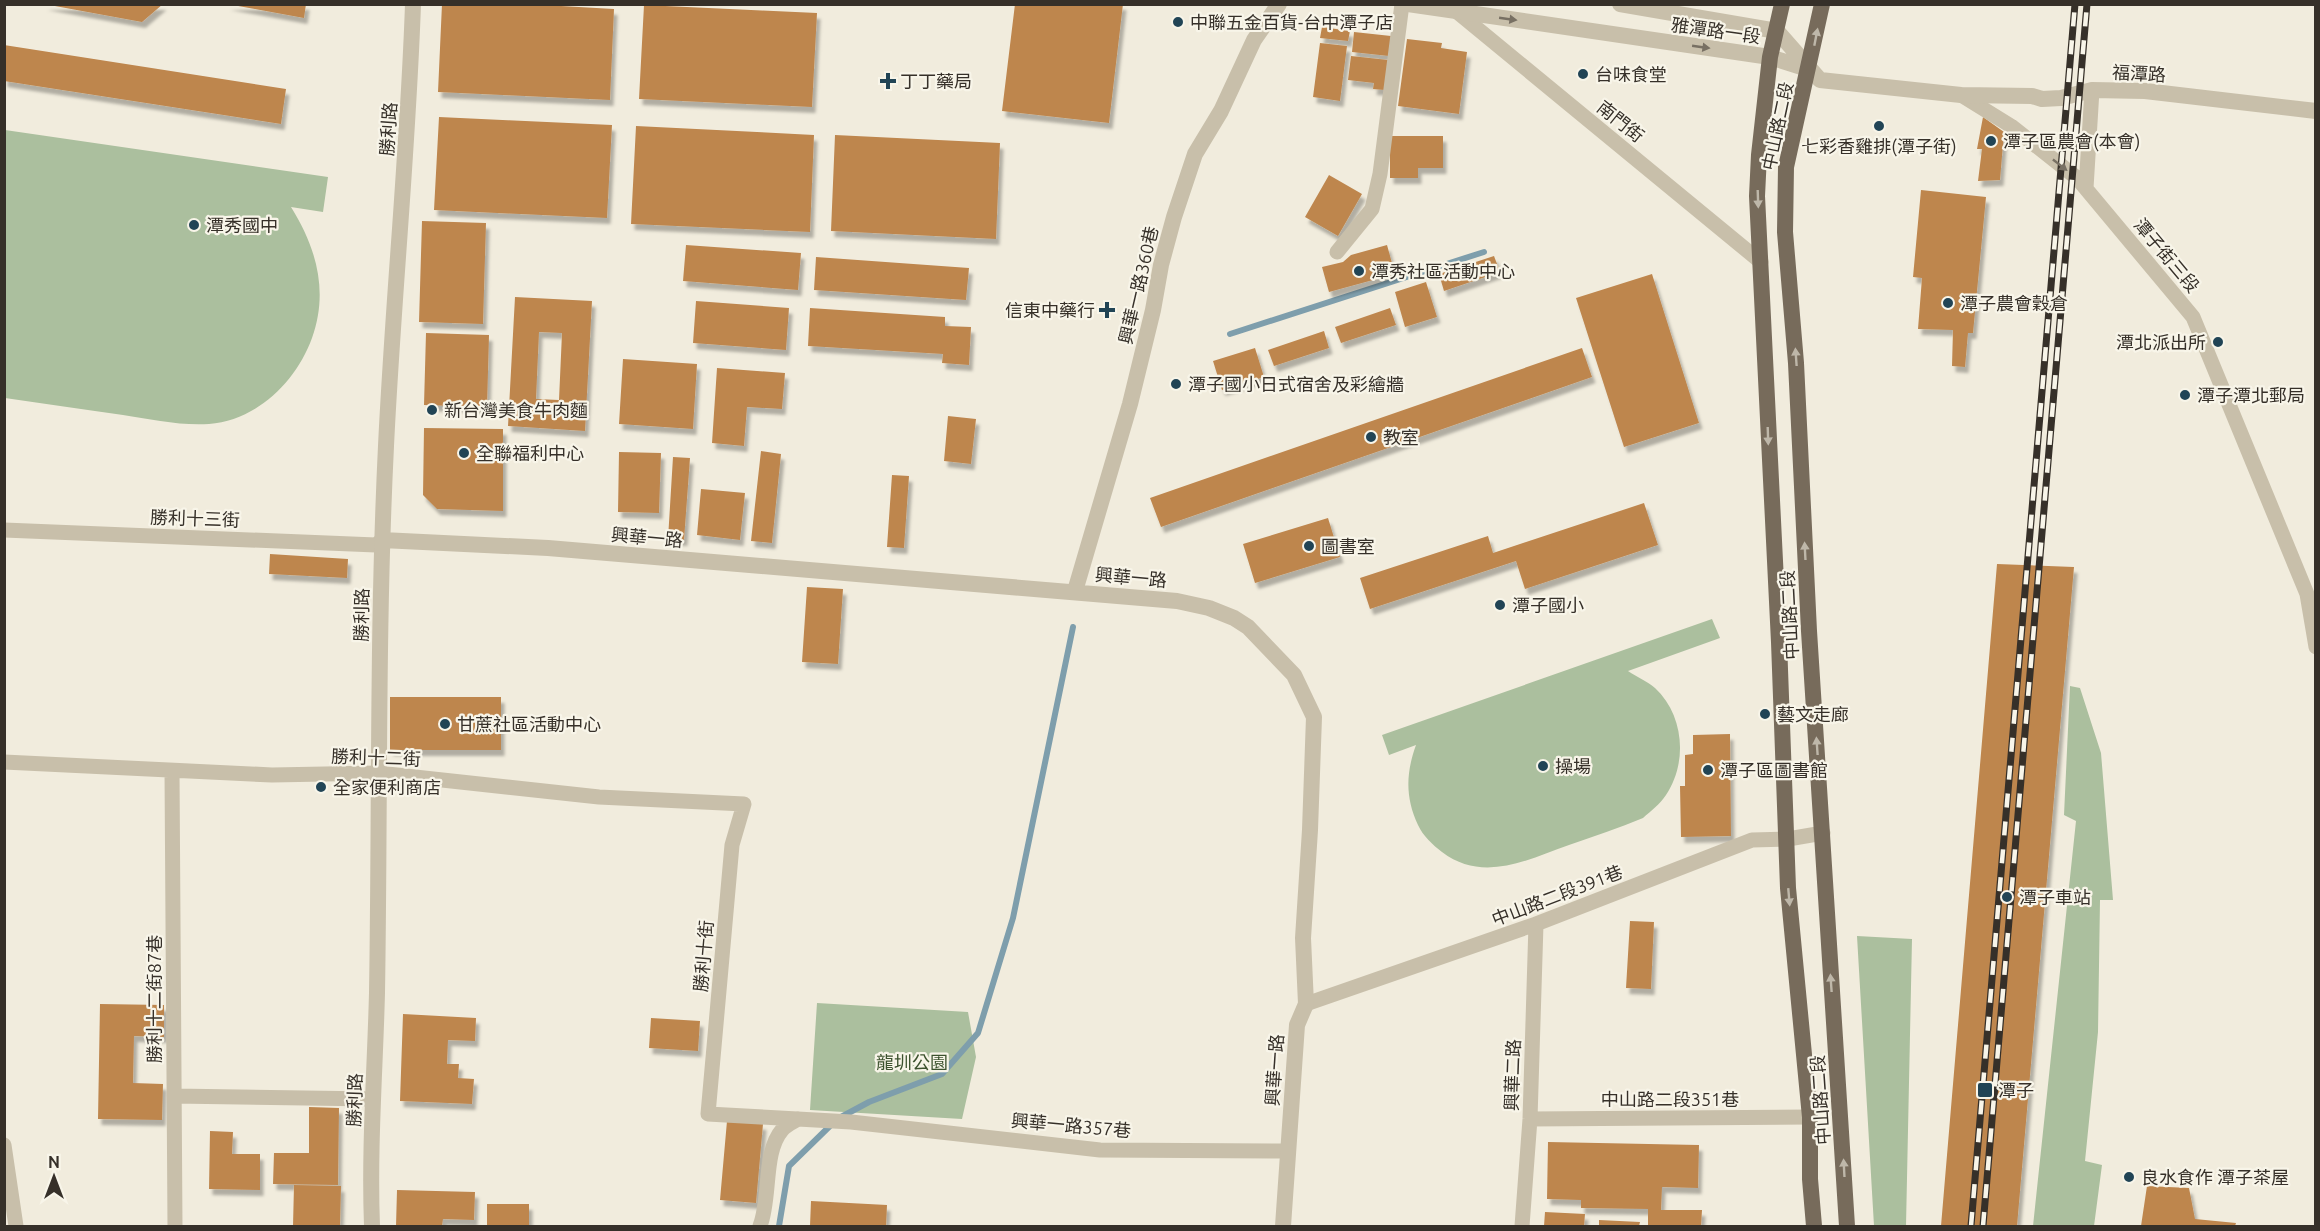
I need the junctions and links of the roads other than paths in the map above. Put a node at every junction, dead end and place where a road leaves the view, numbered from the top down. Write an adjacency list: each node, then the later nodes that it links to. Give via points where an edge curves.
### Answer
1 (414, 4): 19 (street, 勝利路)
2 (1278, 4): 20 (street, 興華一路360巷, via 1254,40 1221,111 1195,154 1161,265 1130,405)
3 (1402, 4): 16 (street, via 1372,209)
4 (1408, 4): 8 (street, 雅潭路一段)
5 (1620, 4): 9 (street, 雅潭路一段)
6 (1782, 4): 9 (main road, 中山路二段)
7 (1822, 4): 11 (main road, 中山路二段, one-way to 7)
8 (1456, 11): 10 (street, 雅潭路一段, one-way to 10); 17 (street, 南門街)
9 (1777, 31): 10 (main road, 中山路二段); 11 (street, 雅潭路一段)
10 (1770, 57): 11 (street, 雅潭路一段); 17 (main road, 中山路二段, one-way to 17, via 1757,196)
11 (1809, 69): 13 (street, 潭子街三段, via 1820,80); 26 (main road, 中山路二段, one-way to 11, via 1785,232 1786,167)
12 (2092, 90): 13 (street, 福潭路, via 2042,99); 14 (street, 福潭路, via 2145,91); 15 (street)
13 (1961, 95): 15 (street, 潭子街三段, one-way to 15, via 2011,126)
14 (2316, 111)
15 (2086, 188): 21 (street, 潭子街三段, via 2193,317 2307,594)
16 (1337, 252)
17 (1761, 262): 27 (main road, 中山路二段, one-way to 27)
18 (4, 530): 19 (street, 勝利十三街, via 376,545)
19 (382, 540): 20 (street, 興華一路, via 548,548); 24 (street, 勝利路)
20 (1075, 591): 29 (street, 興華一路, via 1177,601 1234,618 1280,659 1301,686 1314,717 1303,938)
21 (2316, 647)
22 (4, 762): 23 (street, 勝利十二街)
23 (172, 771): 24 (street, 勝利十二街, via 272,775); 30 (street, 勝利十二街87巷)
24 (378, 773): 25 (street, 勝利十二街, via 599,797); 31 (street, 勝利路)
25 (744, 804): 33 (street, 勝利十街, via 732,845 708,1114)
26 (1823, 833): 27 (street, 中山路二段391巷); 44 (main road, 中山路二段, one-way to 26)
27 (1788, 839): 28 (street, 中山路二段391巷, via 1752,840); 32 (main road, 中山路二段, one-way to 32, via 1788,888)
28 (1536, 924): 29 (street, 中山路二段391巷); 34 (street, 興華二路)
29 (1306, 1004): 36 (street, 興華一路, via 1297,1025)
30 (174, 1096): 31 (street); 38 (street, 勝利十二街87巷)
31 (373, 1100): 39 (street, 勝利路)
32 (1810, 1117): 34 (street, 中山路二段351巷); 43 (main road, 中山路二段)
33 (798, 1119): 36 (street, 興華一路357巷, via 1100,1150); 40 (street, via 782,1130 772,1148)
34 (1530, 1119): 42 (street, 興華二路)
35 (4, 1144): 37 (street)
36 (1288, 1151): 41 (street, 興華一路)
37 (16, 1227)
38 (175, 1227)
39 (372, 1227)
40 (760, 1227)
41 (1283, 1227)
42 (1522, 1227)
43 (1814, 1227)
44 (1847, 1227)

